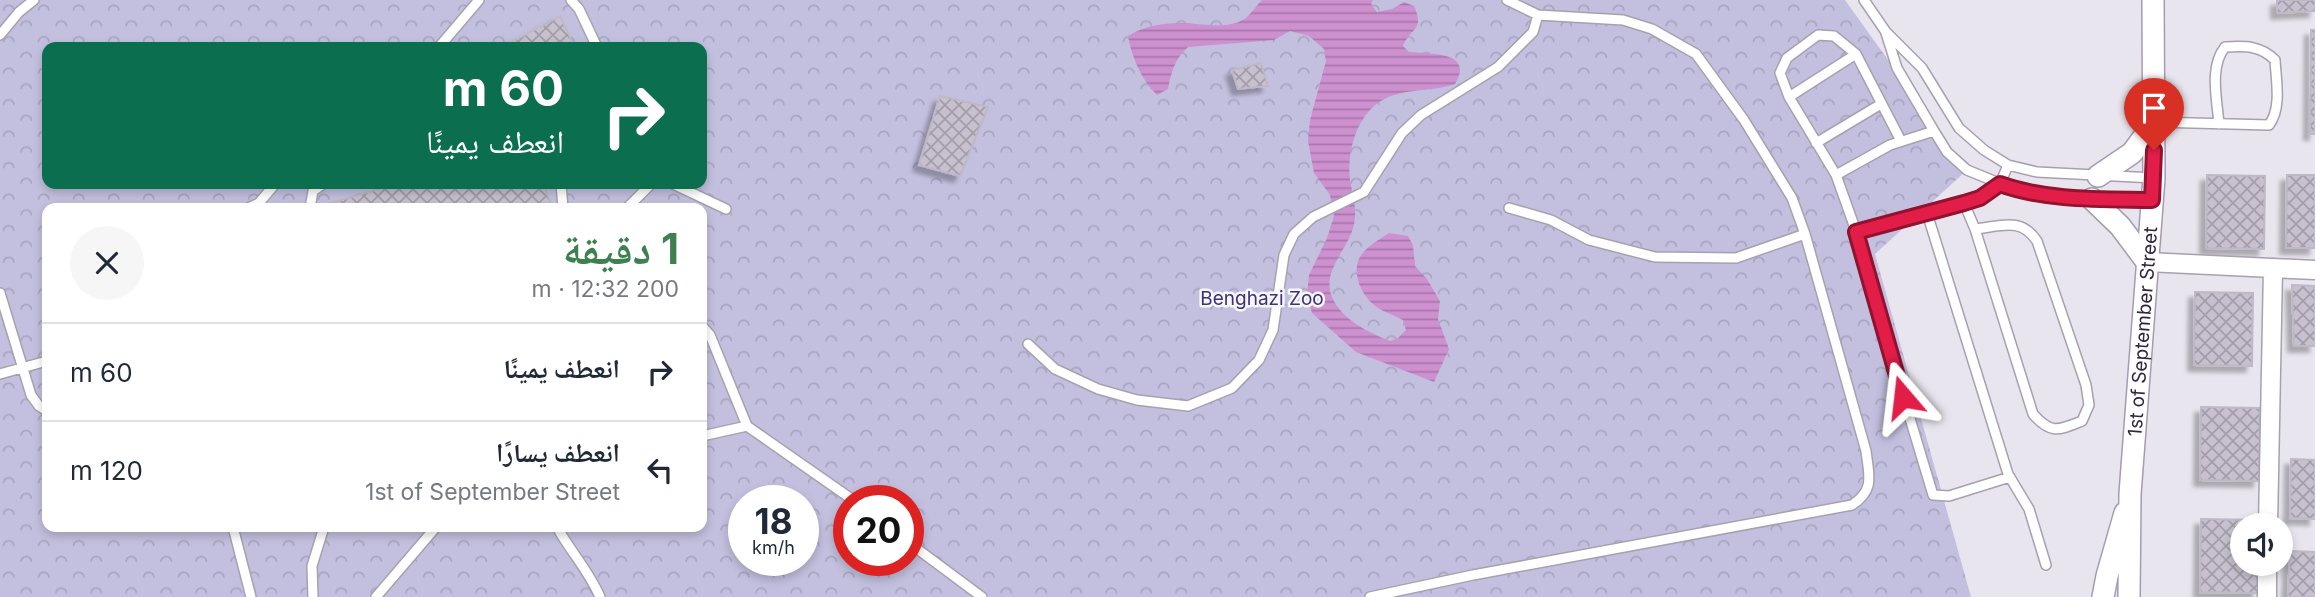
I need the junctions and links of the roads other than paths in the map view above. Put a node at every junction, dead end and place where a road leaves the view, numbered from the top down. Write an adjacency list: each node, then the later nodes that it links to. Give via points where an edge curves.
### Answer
1 (34, 0): 9 (lane)
2 (479, 0): 10 (lane)
3 (571, 0): 11 (lane)
4 (1507, 0): 7 (lane)
5 (1864, 0): 8 (lane)
6 (2154, 0): 15 (street, 1st of September Street)
7 (1538, 15): 38 (lane, via 1623,20 1652,29 1696,54 1792,198); 44 (lane, via 1533,32 1499,67 1421,115 1402,133 1358,195 1323,211 1294,234 1284,255 1273,330 1259,360 1232,388 1188,406 1137,400 1098,389 1055,369)
8 (1886, 32): 17 (lane, via 1897,68); 20 (lane, via 1922,68 1959,128)
9 (0, 35)
10 (443, 42)
11 (595, 42)
12 (1856, 54): 13 (lane); 13 (lane, via 1834,36 1818,35 1787,58 1780,73); 14 (lane)
13 (1788, 97): 19 (lane)
14 (1881, 104): 18 (lane); 19 (lane)
15 (2155, 122): 16 (lane); 22 (street, via 2132,153); 23 (street, 1st of September Street)
16 (2219, 124): 16 (lane, via 2215,65 2220,53 2225,47 2255,46 2266,51 2275,60 2275,118 2269,125)
17 (1934, 131): 18 (lane); 24 (lane, via 1947,152 1967,170)
18 (1901, 141): 21 (lane)
19 (1816, 143): 21 (lane)
20 (2008, 166): 22 (lane); 24 (lane)
21 (1836, 175): 37 (lane)
22 (2098, 176): 23 (lane)
23 (2154, 178): 29 (street, 1st of September Street)
24 (2000, 184): 28 (lane); 32 (lane)
25 (271, 189): 30 (lane)
26 (646, 189): 31 (lane)
27 (684, 189): 34 (lane)
28 (2092, 199): 29 (lane); 39 (street)
29 (2152, 200): 39 (street, 1st of September Street)
30 (259, 203)
31 (632, 203)
32 (1964, 203): 35 (lane); 36 (lane)
33 (1509, 208): 38 (lane, via 1550,220 1589,240 1655,257 1736,258)
34 (726, 209)
35 (1927, 213): 37 (lane); 51 (lane)
36 (1975, 229): 36 (lane, via 2033,414 2043,426 2059,430 2082,421 2089,405 2086,385 2037,241 2029,229 2018,225)
37 (1856, 232): 51 (lane, via 1933,495 1949,495)
38 (1805, 234): 69 (lane, via 1866,451 1870,482 1864,497 1852,505)
39 (2147, 262): 40 (street); 53 (street, 1st of September Street)
40 (2273, 268): 41 (street); 54 (street)
41 (2315, 270)
42 (0, 293): 46 (lane)
43 (707, 332): 49 (lane)
44 (1028, 344)
45 (42, 363): 46 (lane)
46 (23, 369): 47 (lane); 48 (lane, via 31,395)
47 (0, 374)
48 (42, 408)
49 (747, 426): 50 (lane); 52 (lane)
50 (707, 435)
51 (2010, 477): 60 (lane, via 2029,509)
52 (833, 486)
53 (2130, 494): 62 (street); 63 (street)
54 (2268, 513)
55 (234, 532): 64 (lane)
56 (322, 532): 65 (lane, via 312,566)
57 (432, 532): 66 (lane)
58 (560, 532): 67 (lane)
59 (924, 554): 68 (lane)
60 (2046, 565)
61 (2267, 576): 71 (street)
62 (2105, 586): 70 (street)
63 (2131, 593)
64 (251, 597)
65 (313, 597)
66 (376, 597)
67 (600, 597)
68 (982, 597)
69 (1370, 597)
70 (2093, 597)
71 (2267, 597)

